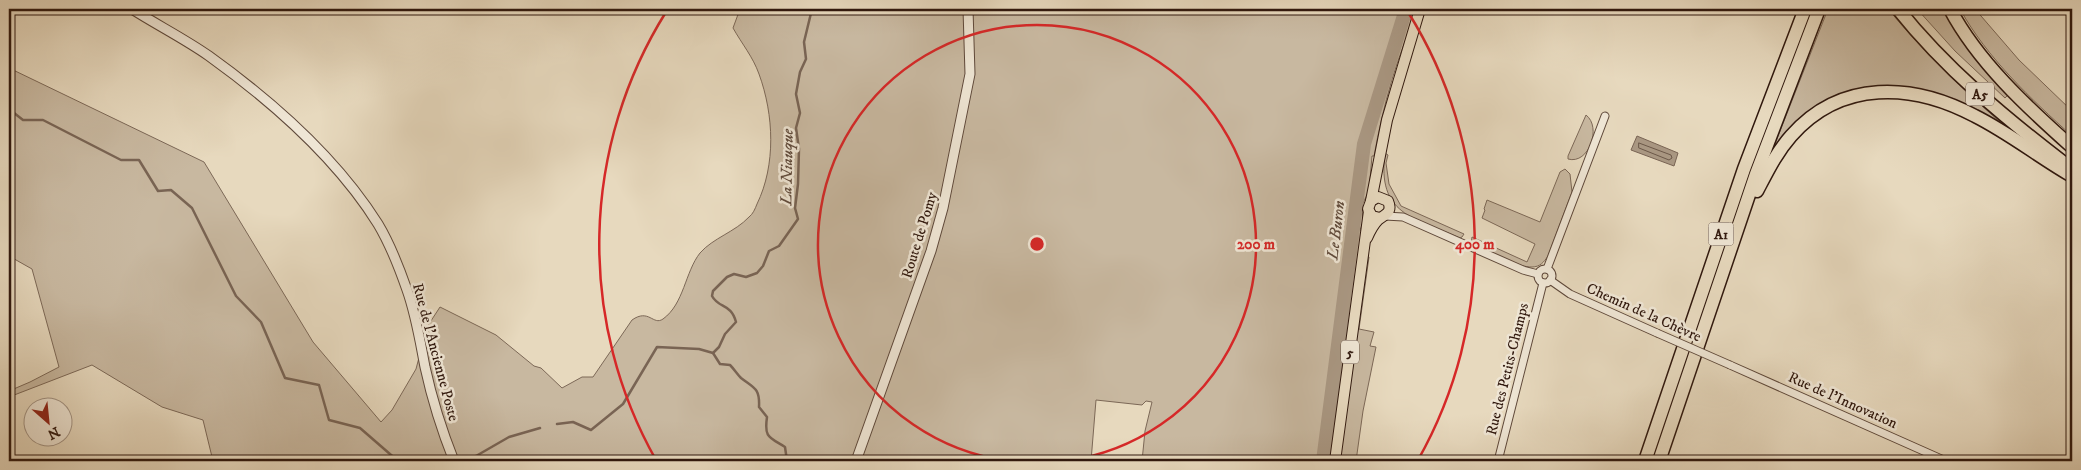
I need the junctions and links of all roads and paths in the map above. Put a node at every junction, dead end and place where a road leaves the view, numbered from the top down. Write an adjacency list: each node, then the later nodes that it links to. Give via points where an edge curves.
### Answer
1 (132, 9): 26 (street, Rue de l'Ancienne Poste, via 208,55 261,96 321,152 364,204 390,246 406,288 444,437)
2 (968, 9): 27 (street, Route de Pomy, via 970,74 944,208)
3 (1420, 9): 11 (main road, via 1388,113)
4 (1805, 9): 30 (highway, A1, via 1744,168)
5 (1819, 9): 20 (highway, A1)
6 (1898, 9): 13 (highway, A5, via 1970,86)
7 (1908, 9): 12 (highway, via 1976,80)
8 (1950, 9): 10 (highway, A5, via 1999,75)
9 (1605, 116): 22 (street)
10 (2072, 146)
11 (1380, 157): 15 (main road); 16 (main road, via 1381,186)
12 (2072, 158)
13 (2072, 168)
14 (2072, 176): 20 (highway, via 1985,121 1951,104 1908,92 1868,93 1849,97 1823,109 1791,136 1772,162)
15 (1371, 201): 16 (main road, via 1378,197); 17 (main road)
16 (1388, 202): 18 (main road, via 1390,210); 19 (street)
17 (1369, 212): 18 (main road, via 1372,216); 21 (main road, 5)
18 (1383, 217): 19 (street); 21 (main road, 5, via 1370,231)
19 (1403, 218): 23 (street)
20 (1734, 238): 31 (highway, A1)
21 (1365, 243): 28 (main road, 5)
22 (1547, 270): 23 (street); 24 (street, via 1551,273)
23 (1538, 274): 24 (street, via 1538,280)
24 (1546, 282): 25 (street, Chemin de la Chèvre, bridge); 29 (street, Rue des Petits-Champs)
25 (1730, 365): 32 (street, Rue de l'Innovation)
26 (454, 461)
27 (856, 461)
28 (1335, 461)
29 (1498, 461)
30 (1645, 461)
31 (1658, 461)
32 (1946, 461)

